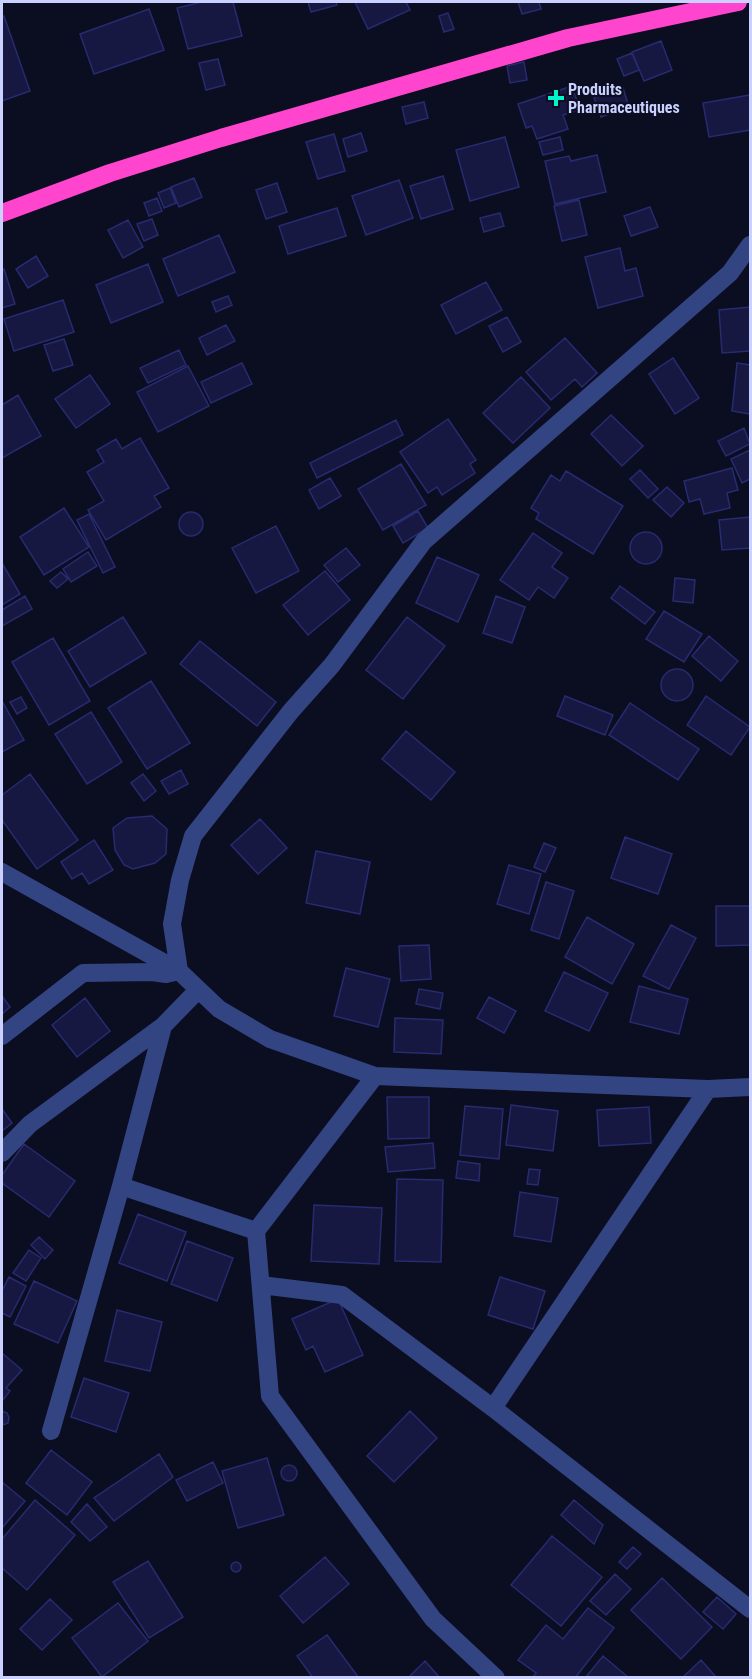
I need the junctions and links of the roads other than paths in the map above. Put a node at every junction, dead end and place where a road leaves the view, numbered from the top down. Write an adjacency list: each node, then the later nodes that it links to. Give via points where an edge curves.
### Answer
1 (738, 2): 2 (highway, via 568,38 110,172)
2 (2, 213)
3 (750, 245): 5 (street, via 730,273 424,541 332,665 193,836 172,924)
4 (2, 872): 5 (street)
5 (179, 971): 6 (street); 8 (street, via 82,973)
6 (198, 990): 7 (street); 9 (street, via 219,1009 270,1039)
7 (163, 1026): 12 (street, via 30,1124); 13 (street)
8 (2, 1036)
9 (375, 1076): 11 (street); 14 (street)
10 (750, 1088): 11 (street)
11 (708, 1089): 16 (street)
12 (2, 1154)
13 (121, 1186): 14 (street); 17 (street)
14 (256, 1231): 15 (street)
15 (261, 1285): 16 (street, via 342,1296); 19 (street, via 270,1396 433,1619)
16 (493, 1408): 18 (street)
17 (51, 1431)
18 (750, 1609)
19 (496, 1677)

